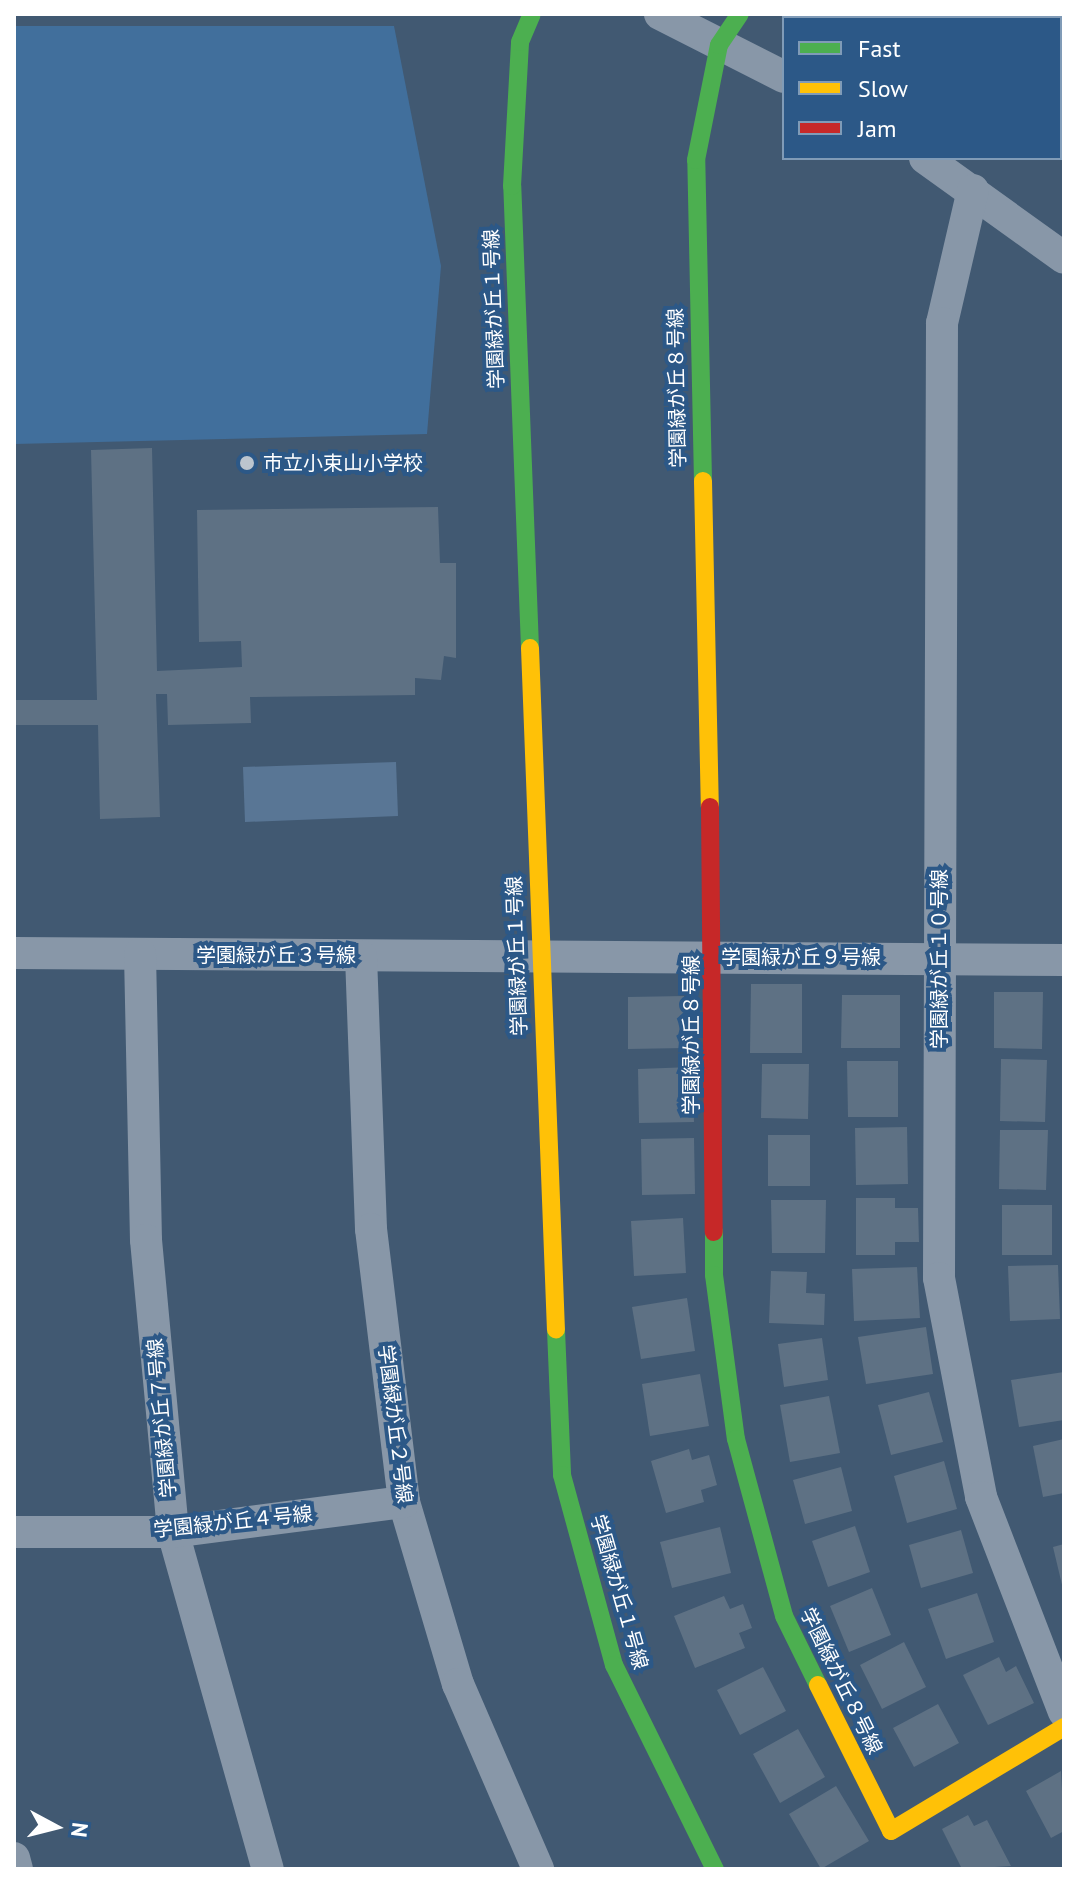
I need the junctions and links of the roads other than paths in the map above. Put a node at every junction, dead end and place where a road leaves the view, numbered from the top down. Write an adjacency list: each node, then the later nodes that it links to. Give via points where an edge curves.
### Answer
1 (532, 14): 14 (street, 学園緑が丘１号線, via 520,42 512,186)
2 (660, 14): 4 (street)
3 (740, 14): 4 (street, 学園緑が丘８号線)
4 (719, 45): 5 (street); 12 (street, 学園緑が丘８号線, via 696,160)
5 (782, 76)
6 (928, 160): 7 (street)
7 (973, 190): 8 (street); 13 (street, 学園緑が丘１０号線, via 942,323)
8 (1064, 258)
9 (14, 953): 10 (street, 学園緑が丘３号線)
10 (140, 954): 11 (street, 学園緑が丘３号線); 18 (street, 学園緑が丘７号線, via 146,1240)
11 (361, 956): 14 (street, 学園緑が丘３号線); 16 (street, 学園緑が丘２号線, via 371,1229)
12 (713, 957): 13 (street, 学園緑が丘９号線); 14 (street, 学園緑が丘９号線); 20 (street, 学園緑が丘８号線, via 714,1275 736,1439 784,1616 891,1831)
13 (939, 957): 15 (street, 学園緑が丘９号線); 19 (street, 学園緑が丘１０号線, via 939,1278 981,1497)
14 (539, 958): 25 (street, 学園緑が丘１号線, via 562,1475 614,1665)
15 (1064, 960)
16 (404, 1502): 18 (street, 学園緑が丘４号線); 24 (street, 学園緑が丘２号線, via 458,1684)
17 (14, 1532): 18 (street, 学園緑が丘４号線)
18 (173, 1532): 23 (street, 学園緑が丘７号線)
19 (1064, 1712)
20 (1064, 1727)
21 (14, 1858): 22 (street)
22 (17, 1869)
23 (268, 1869)
24 (538, 1869)
25 (715, 1869)

